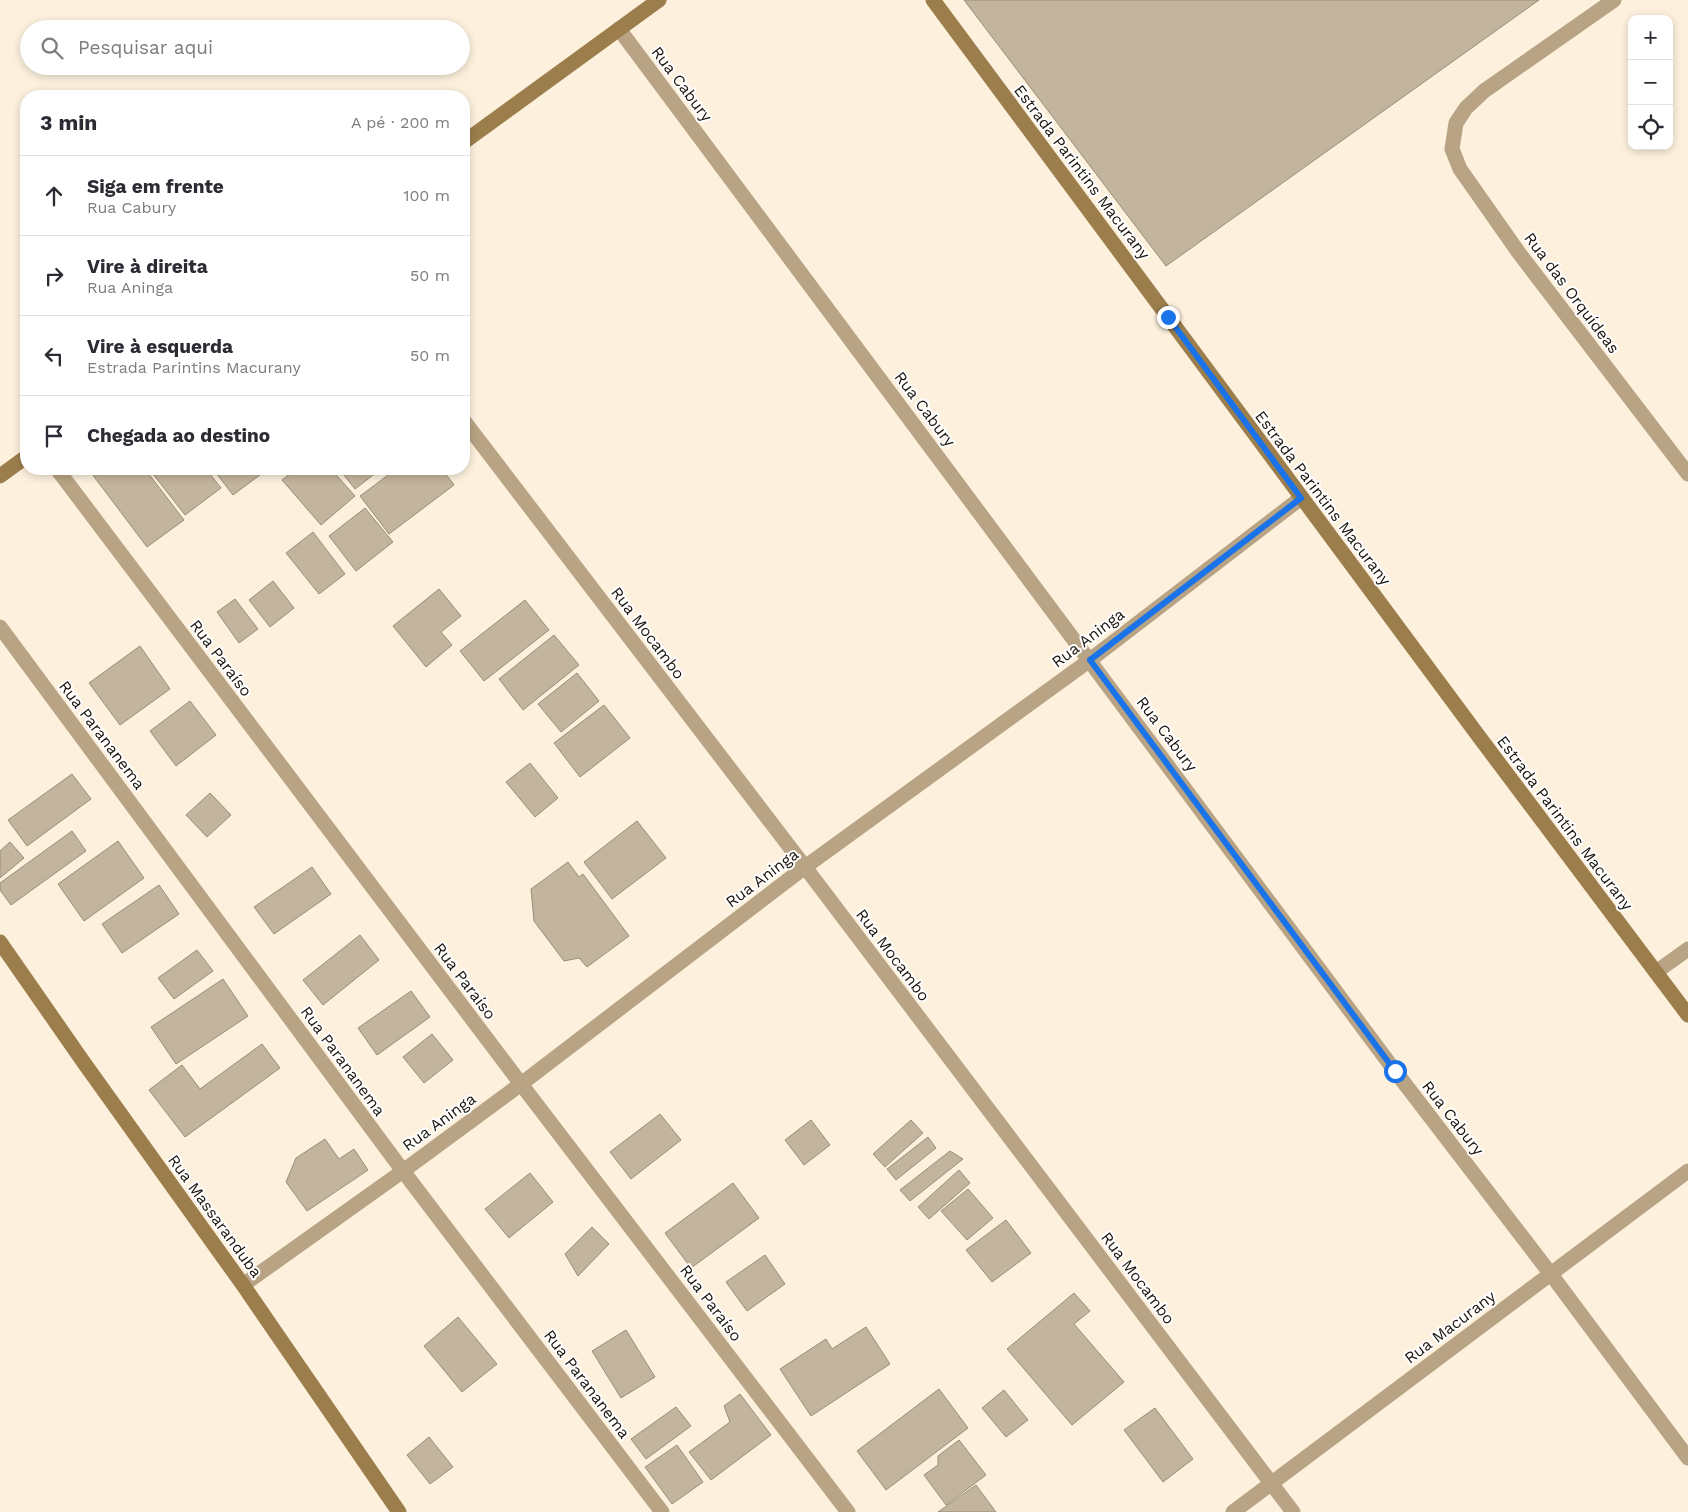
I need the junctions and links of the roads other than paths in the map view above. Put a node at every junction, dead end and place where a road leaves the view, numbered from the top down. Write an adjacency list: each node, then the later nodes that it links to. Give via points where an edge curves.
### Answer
1 (659, 0): 4 (street)
2 (933, 0): 11 (street, Estrada Parintins Macurany)
3 (1614, 0): 8 (street, Rua das Orquídeas, via 1484,91 1466,108 1456,124 1452,149 1460,169 1519,253)
4 (619, 29): 5 (street); 13 (street, Rua Cabury)
5 (470, 138)
6 (470, 429): 14 (street, Rua Mocambo)
7 (20, 461): 10 (street)
8 (1688, 474)
9 (62, 475): 19 (street, Rua Paraíso)
10 (0, 476)
11 (1301, 498): 13 (street, Rua Aninga); 17 (street, Estrada Parintins Macurany)
12 (0, 627): 20 (street, Rua Parananema)
13 (1090, 660): 14 (street, Rua Aninga); 22 (street, Rua Cabury, via 1395,1071)
14 (805, 867): 19 (street, Rua Aninga); 25 (street, Rua Mocambo)
15 (0, 942): 23 (street, Rua Massaranduba)
16 (1688, 949): 17 (street)
17 (1656, 972): 18 (street, Estrada Parintins Macurany)
18 (1688, 1015)
19 (521, 1084): 20 (street, Rua Aninga); 28 (street, Rua Paraíso)
20 (403, 1171): 23 (street, Rua Aninga); 27 (street, Rua Parananema)
21 (1688, 1171): 22 (street, Rua Macurany)
22 (1550, 1273): 24 (street, Rua Cabury); 25 (street, Rua Macurany)
23 (243, 1285): 26 (street, Rua Massaranduba)
24 (1688, 1458)
25 (1271, 1484): 29 (street, Rua Macurany); 30 (street, Rua Mocambo)
26 (399, 1512)
27 (662, 1512)
28 (848, 1512)
29 (1233, 1512)
30 (1293, 1512)

